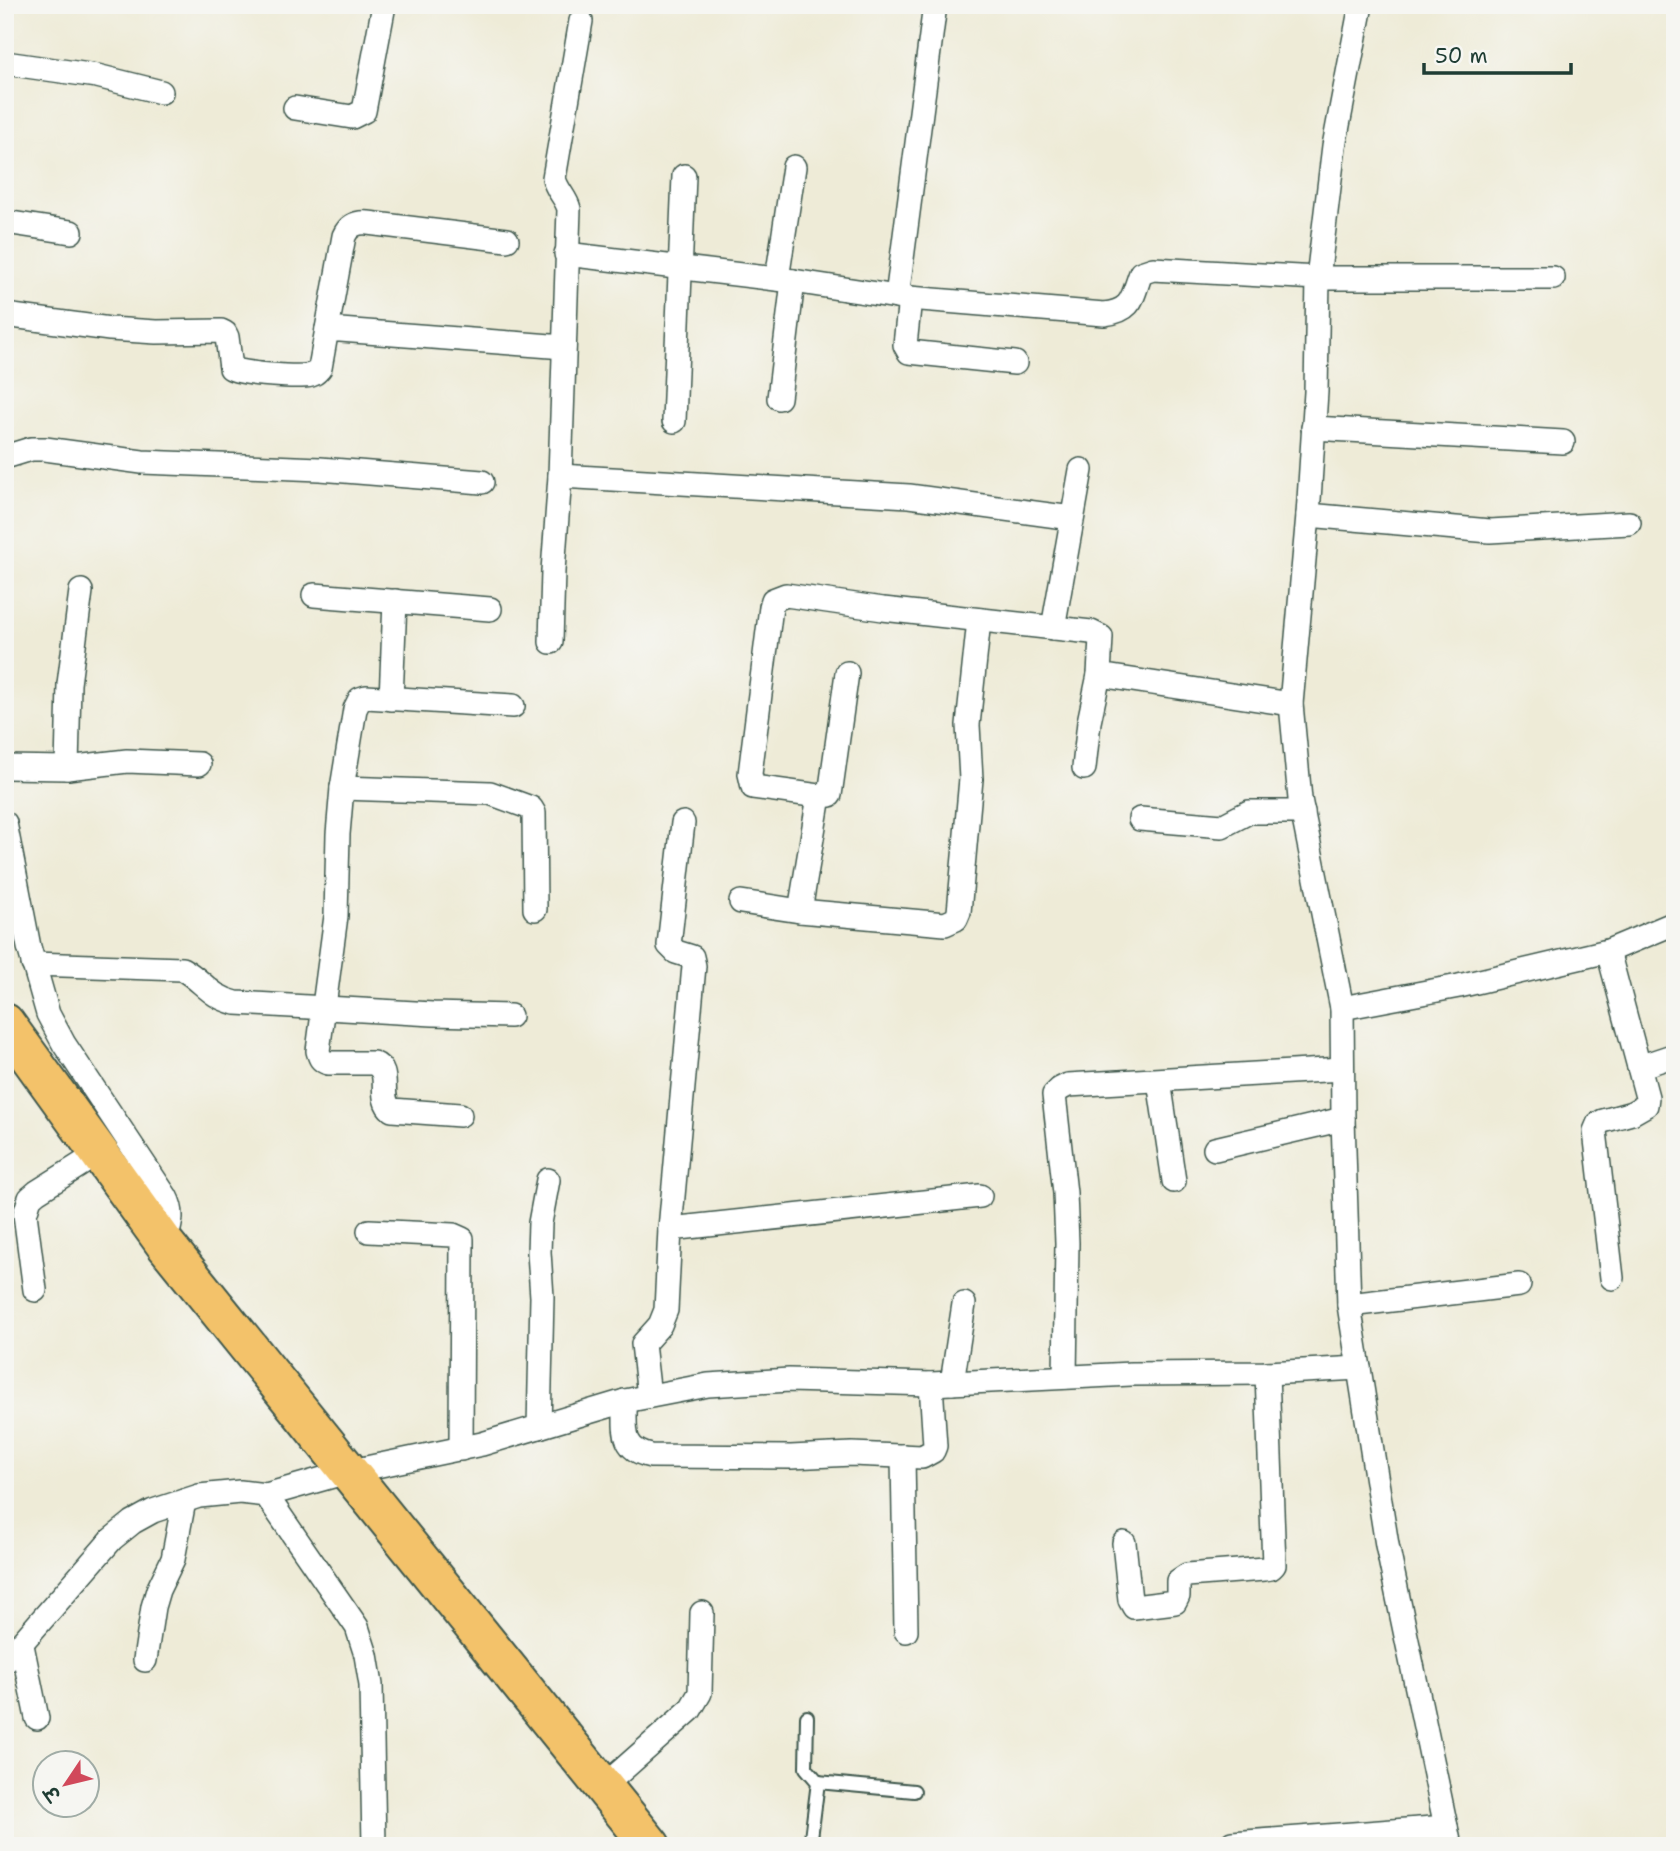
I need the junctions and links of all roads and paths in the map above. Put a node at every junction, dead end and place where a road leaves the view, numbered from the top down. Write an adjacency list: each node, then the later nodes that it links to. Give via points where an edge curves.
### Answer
1 (384, 5): 7 (street, via 363,111 352,117)
2 (935, 5): 18 (street)
3 (1361, 5): 15 (street, via 1334,146)
4 (581, 21): 13 (street, via 554,178 569,209)
5 (5, 63): 6 (street)
6 (161, 92)
7 (295, 108)
8 (794, 167): 17 (street)
9 (684, 176): 14 (street)
10 (5, 222): 11 (street)
11 (71, 232)
12 (507, 240): 20 (street, via 360,222 352,225 344,236)
13 (566, 254): 14 (street); 21 (street)
14 (679, 268): 17 (street); 24 (street)
15 (1318, 278): 16 (street); 18 (street, via 1146,270 1124,310 1104,314); 25 (street)
16 (1553, 278)
17 (785, 280): 18 (street); 23 (street)
18 (904, 297): 22 (street, via 909,352)
19 (5, 316): 20 (street, via 110,329 221,331 227,337 229,362 235,371 304,376 320,368)
20 (327, 329): 21 (street)
21 (564, 347): 29 (street)
22 (1015, 363)
23 (779, 398)
24 (674, 421)
25 (1313, 428): 26 (street); 31 (street)
26 (1563, 442)
27 (5, 457): 30 (street, via 45,449 142,462)
28 (1081, 470): 32 (street)
29 (560, 476): 32 (street, via 909,496); 40 (street)
30 (482, 482)
31 (1308, 515): 33 (street, via 1490,531); 44 (street)
32 (1072, 518): 39 (street)
33 (1629, 523)
34 (81, 591): 48 (street, via 69,684)
35 (314, 594): 36 (street)
36 (395, 601): 37 (street); 43 (street)
37 (490, 609)
38 (979, 620): 39 (street); 51 (street, via 786,595 773,600 750,781 761,789); 58 (street, via 968,724 971,779 956,919 945,924)
39 (1054, 628): 42 (street, via 1101,637)
40 (551, 642)
41 (847, 673): 51 (street, via 832,790)
42 (1099, 675): 44 (street); 49 (street)
43 (391, 699): 45 (street); 50 (street, via 366,697 357,702)
44 (1291, 704): 52 (street)
45 (513, 706)
46 (198, 764): 48 (street, via 127,761)
47 (5, 766): 48 (street)
48 (67, 768)
49 (1084, 768)
50 (342, 789): 57 (street, via 490,793 531,808); 63 (street, via 336,916)
51 (819, 796): 58 (street)
52 (1303, 812): 53 (street, via 1249,812 1222,826); 62 (street)
53 (1140, 819)
54 (5, 823): 61 (street)
55 (683, 823): 77 (street, via 669,945 692,957 694,965)
56 (741, 902): 58 (street)
57 (535, 909)
58 (800, 911)
59 (1675, 923): 60 (street)
60 (1608, 951): 62 (street); 67 (street)
61 (33, 964): 63 (street, via 182,969 223,1000); 79 (street, via 48,1014 64,1044 171,1208 173,1219)
62 (1342, 1008): 68 (street)
63 (323, 1009): 64 (street); 70 (street, via 318,1051 322,1061 379,1065 384,1073 385,1100 392,1110)
64 (510, 1016)
65 (5, 1023): 73 (highway)
66 (1675, 1055): 67 (street)
67 (1639, 1067): 80 (street, via 1646,1105 1603,1121 1595,1131)
68 (1342, 1069): 69 (street); 71 (street)
69 (1159, 1081): 75 (street); 87 (street, via 1069,1085 1054,1095 1067,1243)
70 (460, 1115)
71 (1343, 1119): 72 (street); 84 (street)
72 (1214, 1149)
73 (99, 1153): 79 (highway); 82 (street, via 37,1192 26,1205)
74 (548, 1180): 91 (street, via 540,1223)
75 (1174, 1181)
76 (980, 1196): 77 (street)
77 (670, 1229): 89 (street, via 666,1310 660,1325 643,1343)
78 (369, 1231): 92 (street, via 462,1239)
79 (165, 1244): 94 (highway)
80 (1612, 1278)
81 (1519, 1285): 84 (street)
82 (35, 1290)
83 (964, 1304): 88 (street)
84 (1349, 1305): 85 (street)
85 (1359, 1368): 86 (street); 108 (street, via 1387,1545)
86 (1266, 1373): 87 (street); 97 (street, via 1274,1565 1187,1575 1178,1581 1175,1602 1134,1607 1129,1600)
87 (1065, 1377): 88 (street)
88 (942, 1383): 89 (street, via 789,1380 708,1385); 93 (street, via 933,1451 922,1457)
89 (649, 1396): 90 (street)
90 (625, 1401): 91 (street); 93 (street, via 631,1449 651,1456)
91 (539, 1427): 92 (street)
92 (461, 1449): 94 (street)
93 (903, 1456): 99 (street)
94 (347, 1472): 95 (street); 106 (highway)
95 (266, 1494): 96 (street, via 218,1493); 110 (street, via 350,1616 366,1655 372,1685)
96 (184, 1501): 100 (street, via 153,1511 112,1539); 101 (street, via 173,1559 153,1607)
97 (1124, 1542)
98 (702, 1613): 106 (street, via 700,1693 691,1710)
99 (906, 1631)
100 (22, 1645): 102 (street); 104 (street)
101 (145, 1660)
102 (5, 1662)
103 (807, 1717): 105 (lane, via 806,1768)
104 (37, 1718)
105 (818, 1782): 107 (lane); 112 (lane)
106 (603, 1787): 111 (highway)
107 (914, 1791)
108 (1448, 1836): 109 (street)
109 (1232, 1843)
110 (374, 1846)
111 (651, 1846)
112 (810, 1846)

